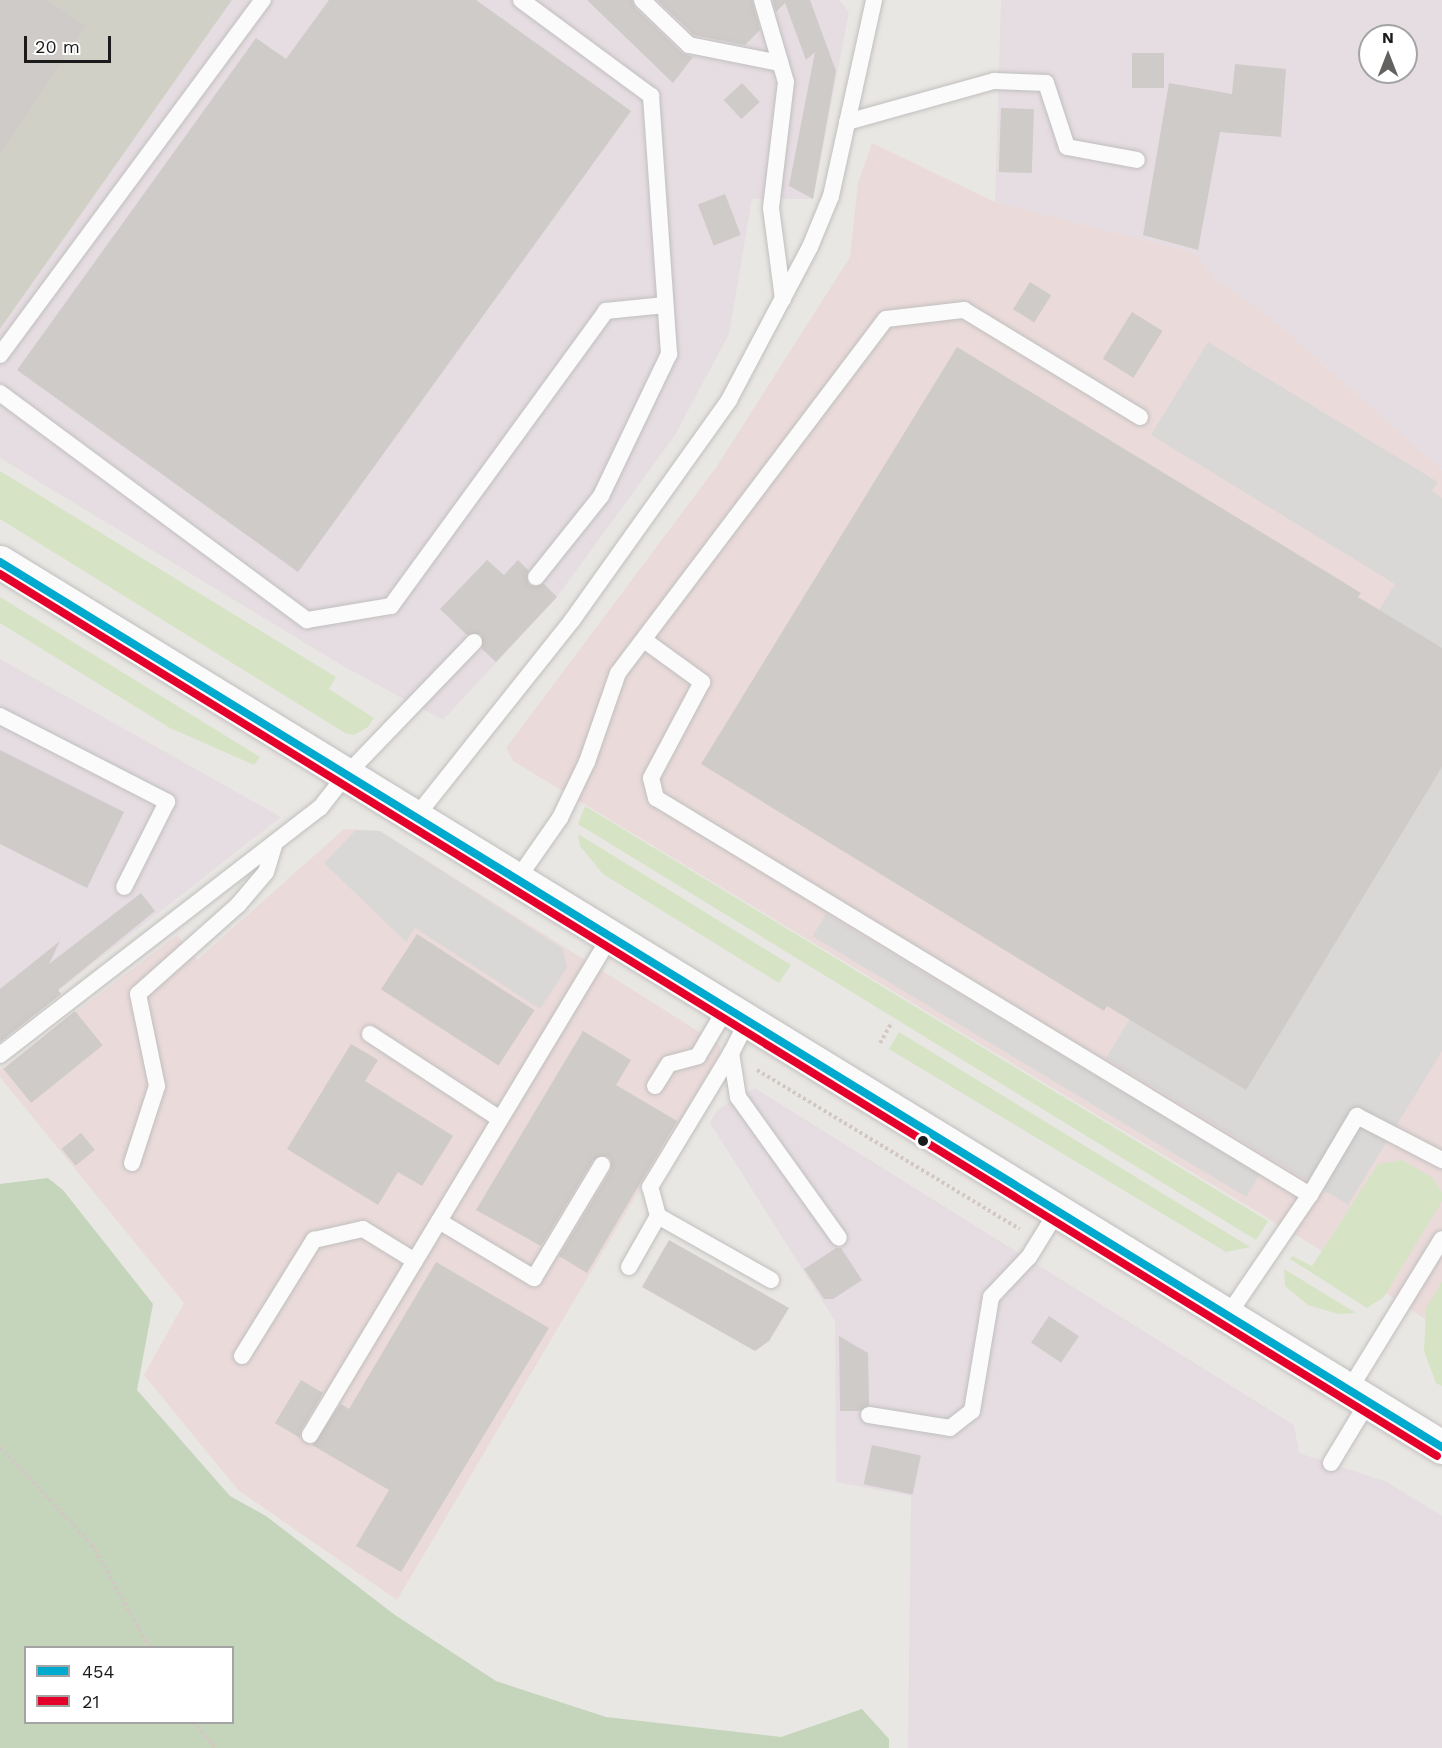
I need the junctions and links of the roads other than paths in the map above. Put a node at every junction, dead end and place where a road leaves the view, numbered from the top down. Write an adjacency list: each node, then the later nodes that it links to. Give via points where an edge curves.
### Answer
1 (263, 0): 11 (lane)
2 (521, 0): 10 (lane, via 651,96)
3 (642, 0): 6 (lane, via 689,45)
4 (762, 0): 6 (lane)
5 (872, 1): 7 (lane)
6 (780, 63): 9 (lane, via 786,82 771,208)
7 (847, 122): 8 (lane, via 994,81 1046,83 1067,147); 9 (lane, via 831,196)
8 (1137, 160)
9 (783, 299): 20 (lane, via 729,400 671,484 573,619)
10 (665, 305): 12 (lane, via 606,311 391,606 307,620); 15 (lane, via 669,354 601,496)
11 (0, 355)
12 (0, 393)
13 (1140, 417): 16 (lane, via 964,310 886,319)
14 (0, 562): 19 (street)
15 (536, 577)
16 (645, 640): 22 (lane, via 618,673 587,762 560,818); 34 (lane, via 702,682 651,778 656,798)
17 (474, 642): 19 (lane)
18 (0, 716): 23 (lane, via 167,802)
19 (345, 776): 20 (street); 21 (lane, via 321,808)
20 (414, 819): 22 (street)
21 (274, 845): 28 (lane); 32 (lane, via 266,872 238,905 138,994 157,1086)
22 (516, 881): 24 (street)
23 (124, 887)
24 (610, 937): 25 (street); 30 (lane)
25 (738, 1014): 27 (lane); 29 (lane, via 698,1056 669,1064); 35 (street)
26 (370, 1034): 30 (lane)
27 (731, 1053): 36 (lane, via 650,1187); 38 (lane, via 738,1097)
28 (0, 1055)
29 (655, 1086)
30 (500, 1119): 37 (lane)
31 (1442, 1160): 34 (lane, via 1358,1116)
32 (132, 1163)
33 (602, 1165): 37 (lane, via 534,1278)
34 (1310, 1195): 43 (lane)
35 (1058, 1209): 43 (street); 46 (lane, via 1029,1257 991,1297 972,1411 950,1428)
36 (658, 1216): 41 (lane); 42 (lane)
37 (439, 1221): 40 (lane)
38 (839, 1238)
39 (1442, 1239): 45 (lane)
40 (415, 1261): 44 (lane, via 363,1228 314,1240); 47 (lane)
41 (629, 1267)
42 (771, 1280)
43 (1228, 1315): 45 (street)
44 (242, 1356)
45 (1358, 1396): 48 (street); 49 (lane)
46 (869, 1415)
47 (310, 1435)
48 (1442, 1447)
49 (1331, 1462)

